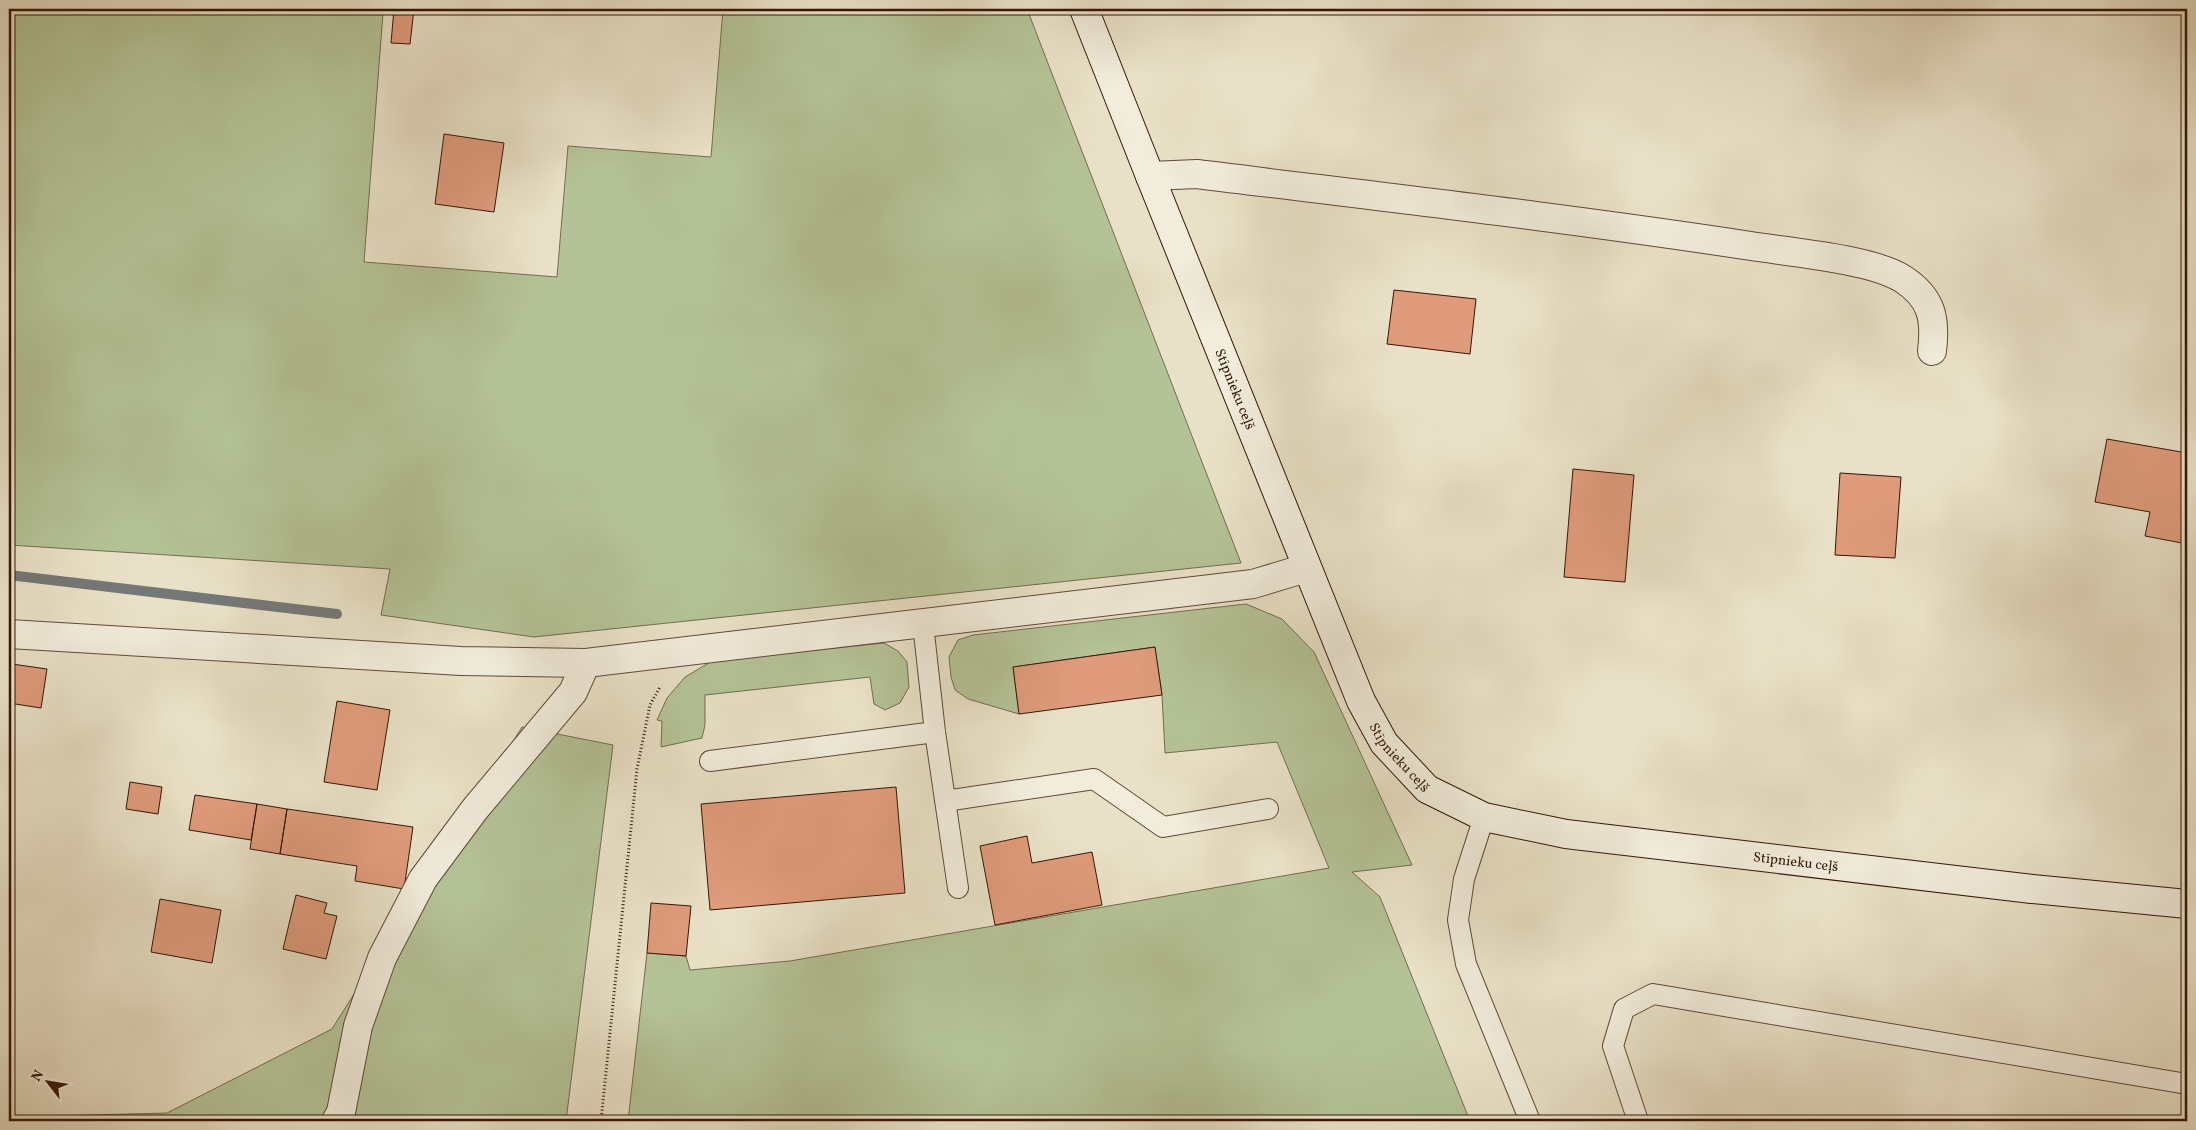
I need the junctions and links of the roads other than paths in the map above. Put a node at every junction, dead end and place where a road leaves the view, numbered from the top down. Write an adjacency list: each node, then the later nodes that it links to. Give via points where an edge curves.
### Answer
1 (1084, 9): 2 (street, Stīpnieku ceļš)
2 (1150, 176): 3 (street, via 1197,174 1695,238 1853,262 1887,271 1918,291 1932,316); 4 (street, Stīpnieku ceļš)
3 (1932, 351)
4 (1306, 568): 5 (street, via 1253,584); 12 (street, Stīpnieku ceļš, via 1361,702 1384,743 1428,789)
5 (923, 624): 7 (street); 8 (lane)
6 (9, 634): 7 (street, via 461,661)
7 (586, 663): 16 (street, via 573,692 475,808 423,880 382,958 358,1026 341,1112)
8 (935, 732): 9 (lane); 10 (lane)
9 (710, 761)
10 (946, 801): 11 (lane, via 1094,780 1163,827); 13 (lane)
11 (1268, 809)
12 (1484, 817): 14 (street, Stīpnieku ceļš, via 1566,834); 17 (lane, via 1464,879 1458,920 1466,964)
13 (958, 888)
14 (2187, 904)
15 (2187, 1084): 18 (lane, via 1653,994 1624,1009 1613,1046)
16 (336, 1121)
17 (1530, 1121)
18 (1638, 1121)

